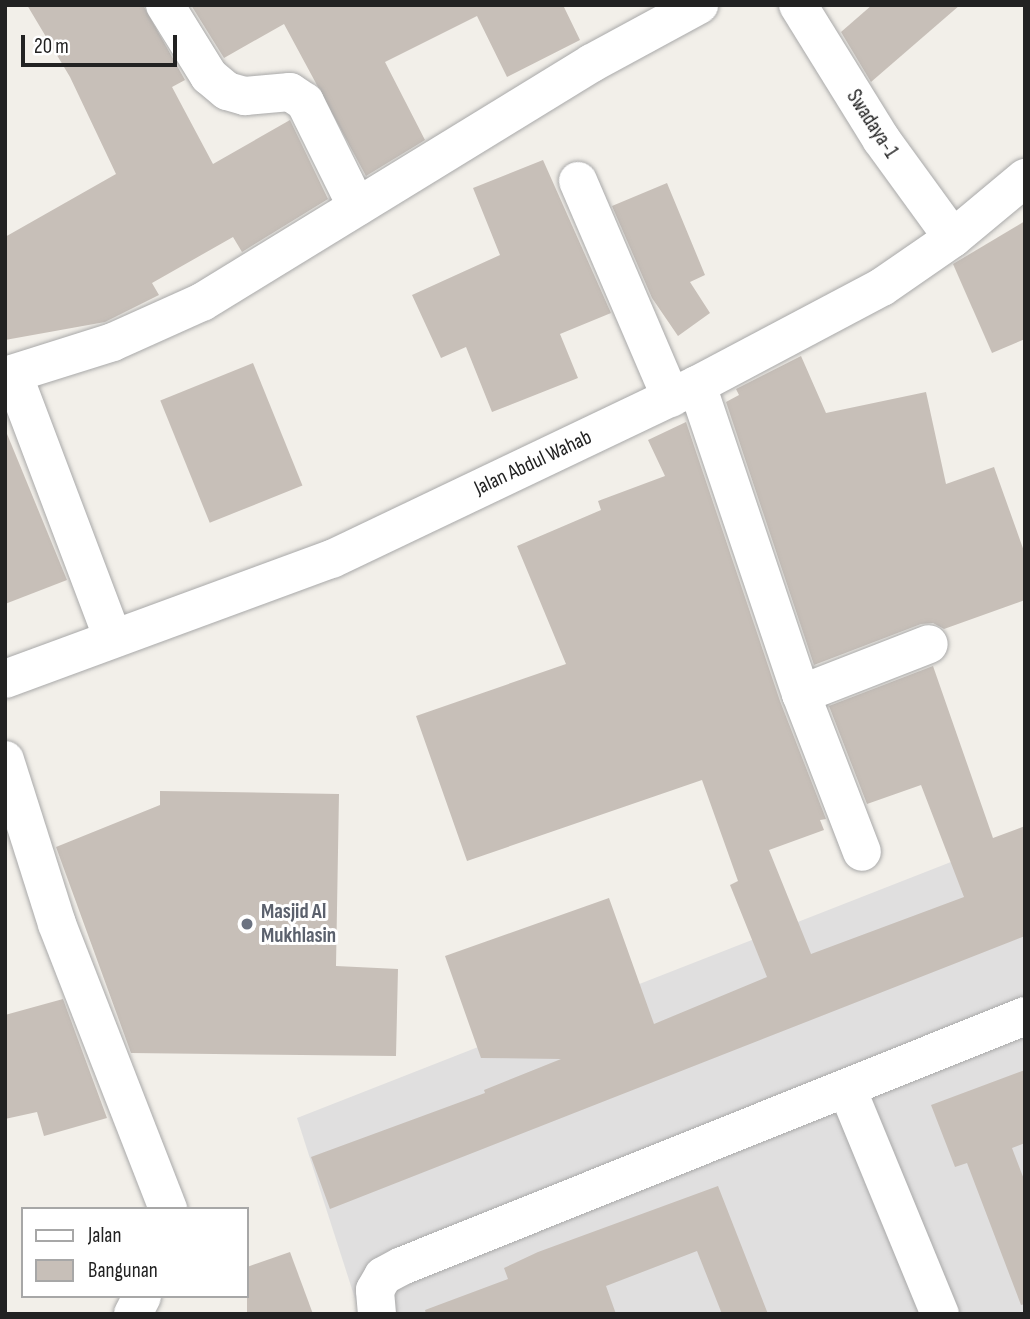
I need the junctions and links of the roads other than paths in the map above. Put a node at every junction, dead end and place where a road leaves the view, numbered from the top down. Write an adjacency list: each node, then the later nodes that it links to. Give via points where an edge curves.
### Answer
1 (164, 5): 6 (street, via 209,76 227,91 245,96 290,92 305,102)
2 (699, 5): 6 (street, via 592,63)
3 (808, 21): 7 (street, Swadaya-1, via 881,139)
4 (1025, 178): 7 (street, Jalan Abdul Wahab)
5 (578, 181): 9 (street)
6 (356, 207): 8 (street, via 202,302 113,342)
7 (953, 238): 9 (street, Jalan Abdul Wahab, via 882,288)
8 (9, 375): 10 (street)
9 (684, 392): 10 (street, Jalan Abdul Wahab, via 332,559); 13 (street)
10 (113, 639): 12 (street, Jalan Abdul Wahab)
11 (929, 643): 13 (street)
12 (5, 679)
13 (801, 694): 15 (street)
14 (5, 760): 18 (street, via 57,924)
15 (862, 852)
16 (1025, 1016): 17 (street)
17 (848, 1091): 21 (street, via 402,1266 383,1276 375,1290); 22 (street)
18 (167, 1207)
19 (141, 1298): 20 (street)
20 (133, 1314)
21 (376, 1314)
22 (940, 1314)

